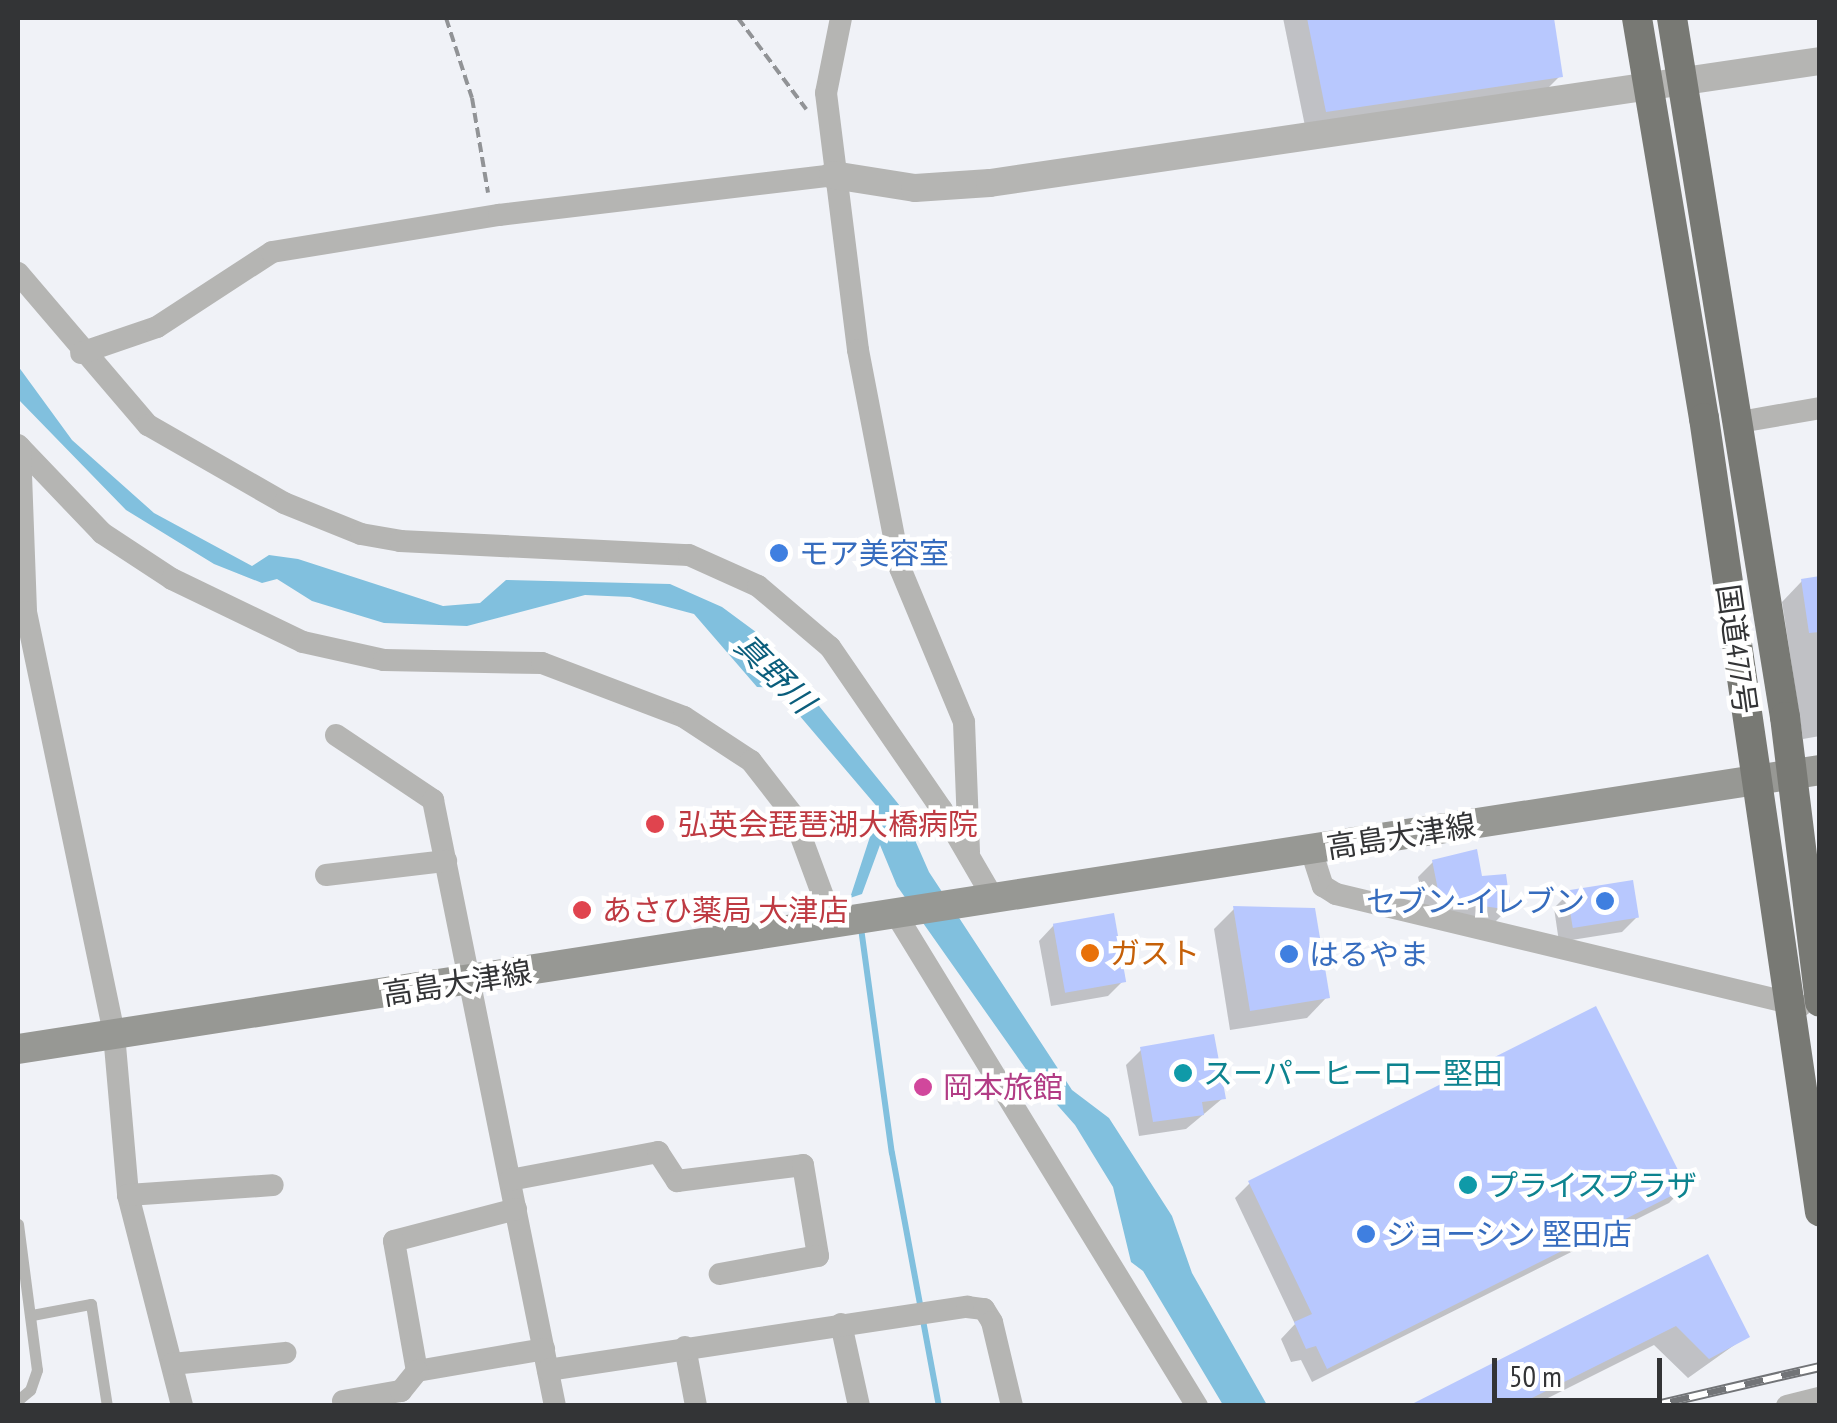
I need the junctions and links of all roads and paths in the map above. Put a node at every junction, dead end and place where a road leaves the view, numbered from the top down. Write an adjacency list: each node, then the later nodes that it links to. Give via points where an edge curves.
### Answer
1 (446, 18): 11 (path, via 472,98 490,201)
2 (738, 18): 9 (path, via 792,97)
3 (841, 18): 9 (street, via 831,47)
4 (1637, 18): 8 (highway, 国道477号)
5 (1672, 18): 7 (highway, 国道477号)
6 (1820, 62): 7 (street)
7 (1683, 82): 8 (street); 15 (highway, 国道477号)
8 (1647, 87): 10 (street, via 990,183 915,188); 21 (highway, 国道477号)
9 (829, 116): 10 (street)
10 (834, 175): 11 (street); 23 (street, via 858,350 900,568 964,722)
11 (499, 215): 13 (street, via 272,252 157,327)
12 (18, 273): 13 (street)
13 (81, 352): 23 (street, via 148,425 284,503 362,534 445,546 689,555 758,586 830,647)
14 (1820, 408): 15 (street)
15 (1740, 422): 20 (highway, 国道477号)
16 (18, 446): 17 (street); 28 (street, via 102,534 172,579 303,642 384,660 542,663 684,717 751,760 793,815)
17 (20, 523): 18 (street)
18 (22, 612): 33 (street)
19 (336, 734): 24 (street, via 433,800)
20 (1807, 772): 21 (main road, 高島大津線); 30 (highway, 国道477号)
21 (1756, 780): 22 (main road, 高島大津線); 31 (highway, 国道477号)
22 (1311, 850): 26 (main road, 高島大津線); 31 (street, via 1323,886 1336,894)
23 (969, 856): 26 (street)
24 (446, 861): 25 (street); 29 (street)
25 (326, 875)
26 (989, 902): 27 (main road, 高島大津線)
27 (897, 916): 28 (main road, 高島大津線); 58 (street)
28 (834, 926): 29 (main road, 高島大津線)
29 (471, 981): 33 (main road, 高島大津線); 35 (street)
30 (1820, 1002)
31 (1788, 1003): 32 (street); 39 (highway, 国道477号)
32 (1820, 1011)
33 (114, 1034): 34 (main road, 高島大津線); 37 (street)
34 (18, 1049)
35 (510, 1180): 38 (street); 41 (street, via 658,1152 677,1181 804,1165 818,1256)
36 (273, 1184): 37 (street)
37 (128, 1194): 47 (street)
38 (516, 1209): 46 (street); 48 (street, via 394,1241)
39 (1820, 1212)
40 (18, 1224): 42 (lane)
41 (720, 1274)
42 (32, 1315): 50 (lane, via 37,1370); 52 (lane, via 91,1304)
43 (841, 1324): 44 (street); 56 (street); 57 (street, via 984,1309)
44 (685, 1347): 46 (street); 55 (street)
45 (285, 1353): 47 (street)
46 (546, 1360): 48 (street); 54 (street)
47 (172, 1364): 53 (street)
48 (416, 1371): 51 (street, via 402,1392)
49 (1820, 1398): 59 (street)
50 (18, 1400)
51 (343, 1401)
52 (107, 1406)
53 (182, 1406)
54 (555, 1406)
55 (696, 1406)
56 (858, 1406)
57 (1012, 1406)
58 (1197, 1406)
59 (1787, 1406)

